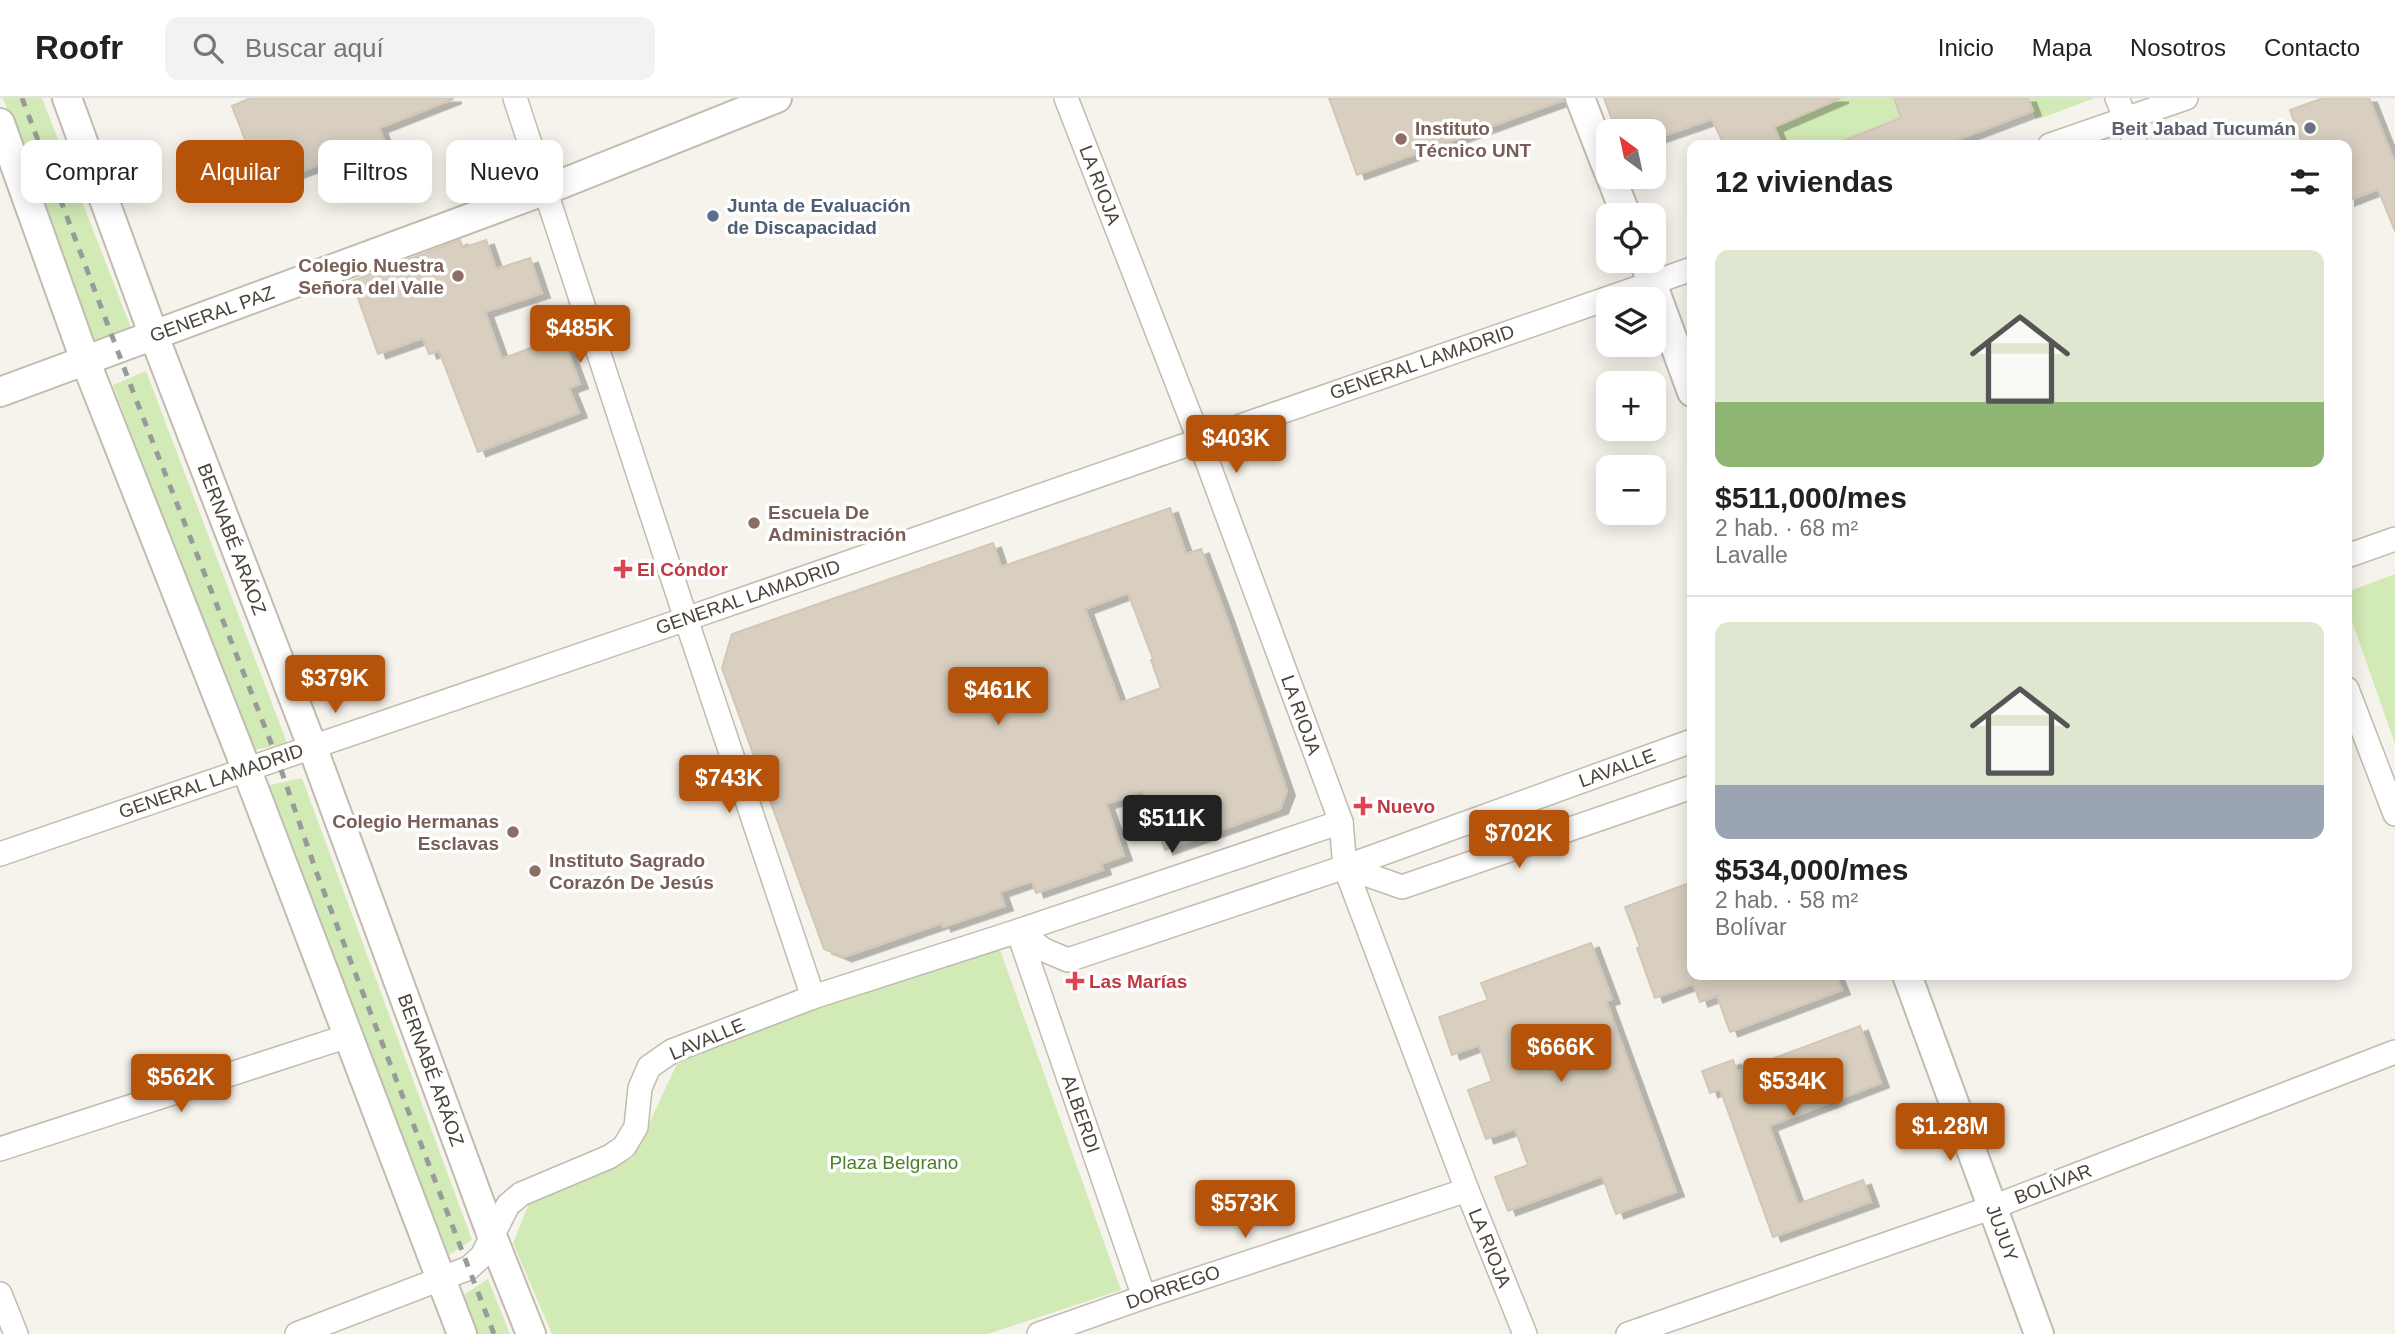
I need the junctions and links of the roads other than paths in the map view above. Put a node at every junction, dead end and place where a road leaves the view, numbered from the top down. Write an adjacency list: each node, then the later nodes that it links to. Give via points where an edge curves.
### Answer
1 (67, 98): 20 (street, BERNABÉ ARÁOZ)
2 (515, 98): 10 (street)
3 (777, 98): 13 (street, GENERAL PAZ)
4 (1066, 98): 24 (street, LA RIOJA)
5 (1580, 98): 9 (street)
6 (2186, 98): 7 (street)
7 (2121, 109): 11 (street); 12 (street)
8 (0, 122): 21 (street)
9 (1596, 139)
10 (529, 140)
11 (2060, 140)
12 (2134, 140)
13 (563, 183)
14 (511, 203): 20 (street, GENERAL PAZ)
15 (550, 203): 27 (street)
16 (1687, 269): 17 (street, GENERAL LAMADRID)
17 (1666, 271)
18 (1645, 273): 24 (street, GENERAL LAMADRID)
19 (1648, 273): 22 (street)
20 (154, 336): 21 (street, GENERAL PAZ); 30 (street, BERNABÉ ARÁOZ)
21 (85, 360): 23 (street, GENERAL PAZ); 31 (street)
22 (1687, 377)
23 (0, 392)
24 (1199, 439): 27 (street, GENERAL LAMADRID); 34 (street, LA RIOJA)
25 (2395, 539): 26 (street)
26 (2352, 554)
27 (686, 619): 30 (street, GENERAL LAMADRID); 39 (street)
28 (2352, 702): 33 (street)
29 (1687, 743): 36 (street, LAVALLE)
30 (312, 746): 31 (street, GENERAL LAMADRID); 45 (street, BERNABÉ ARÁOZ)
31 (247, 768): 35 (street, GENERAL LAMADRID); 40 (street)
32 (1687, 789): 36 (street, via 1402,887)
33 (2395, 814)
34 (1340, 822): 36 (street, LA RIOJA); 37 (street, LAVALLE)
35 (0, 854)
36 (1345, 867): 37 (street, LAVALLE, via 1068,960 1044,950); 43 (street, LA RIOJA)
37 (1018, 930): 39 (street, LAVALLE); 48 (street, ALBERDI)
38 (1909, 980): 44 (street, JUJUY)
39 (813, 997): 45 (street, LAVALLE, via 672,1051 649,1067 640,1088 636,1127 624,1147 521,1194 508,1205)
40 (348, 1037): 42 (street); 46 (street)
41 (2395, 1052): 44 (street, BOLÍVAR)
42 (0, 1149)
43 (1467, 1190): 48 (street, DORREGO); 54 (street, LA RIOJA)
44 (1993, 1207): 55 (street, BOLÍVAR); 56 (street, JUJUY)
45 (492, 1236): 46 (street, LAVALLE, via 482,1256 469,1268); 52 (street, BERNABÉ ARÁOZ)
46 (440, 1279): 50 (street, LAVALLE); 51 (street)
47 (0, 1294): 49 (street)
48 (1144, 1297): 53 (street, DORREGO)
49 (16, 1334)
50 (297, 1334)
51 (462, 1334)
52 (531, 1334)
53 (1039, 1334)
54 (1525, 1334)
55 (1628, 1334)
56 (2039, 1334)

